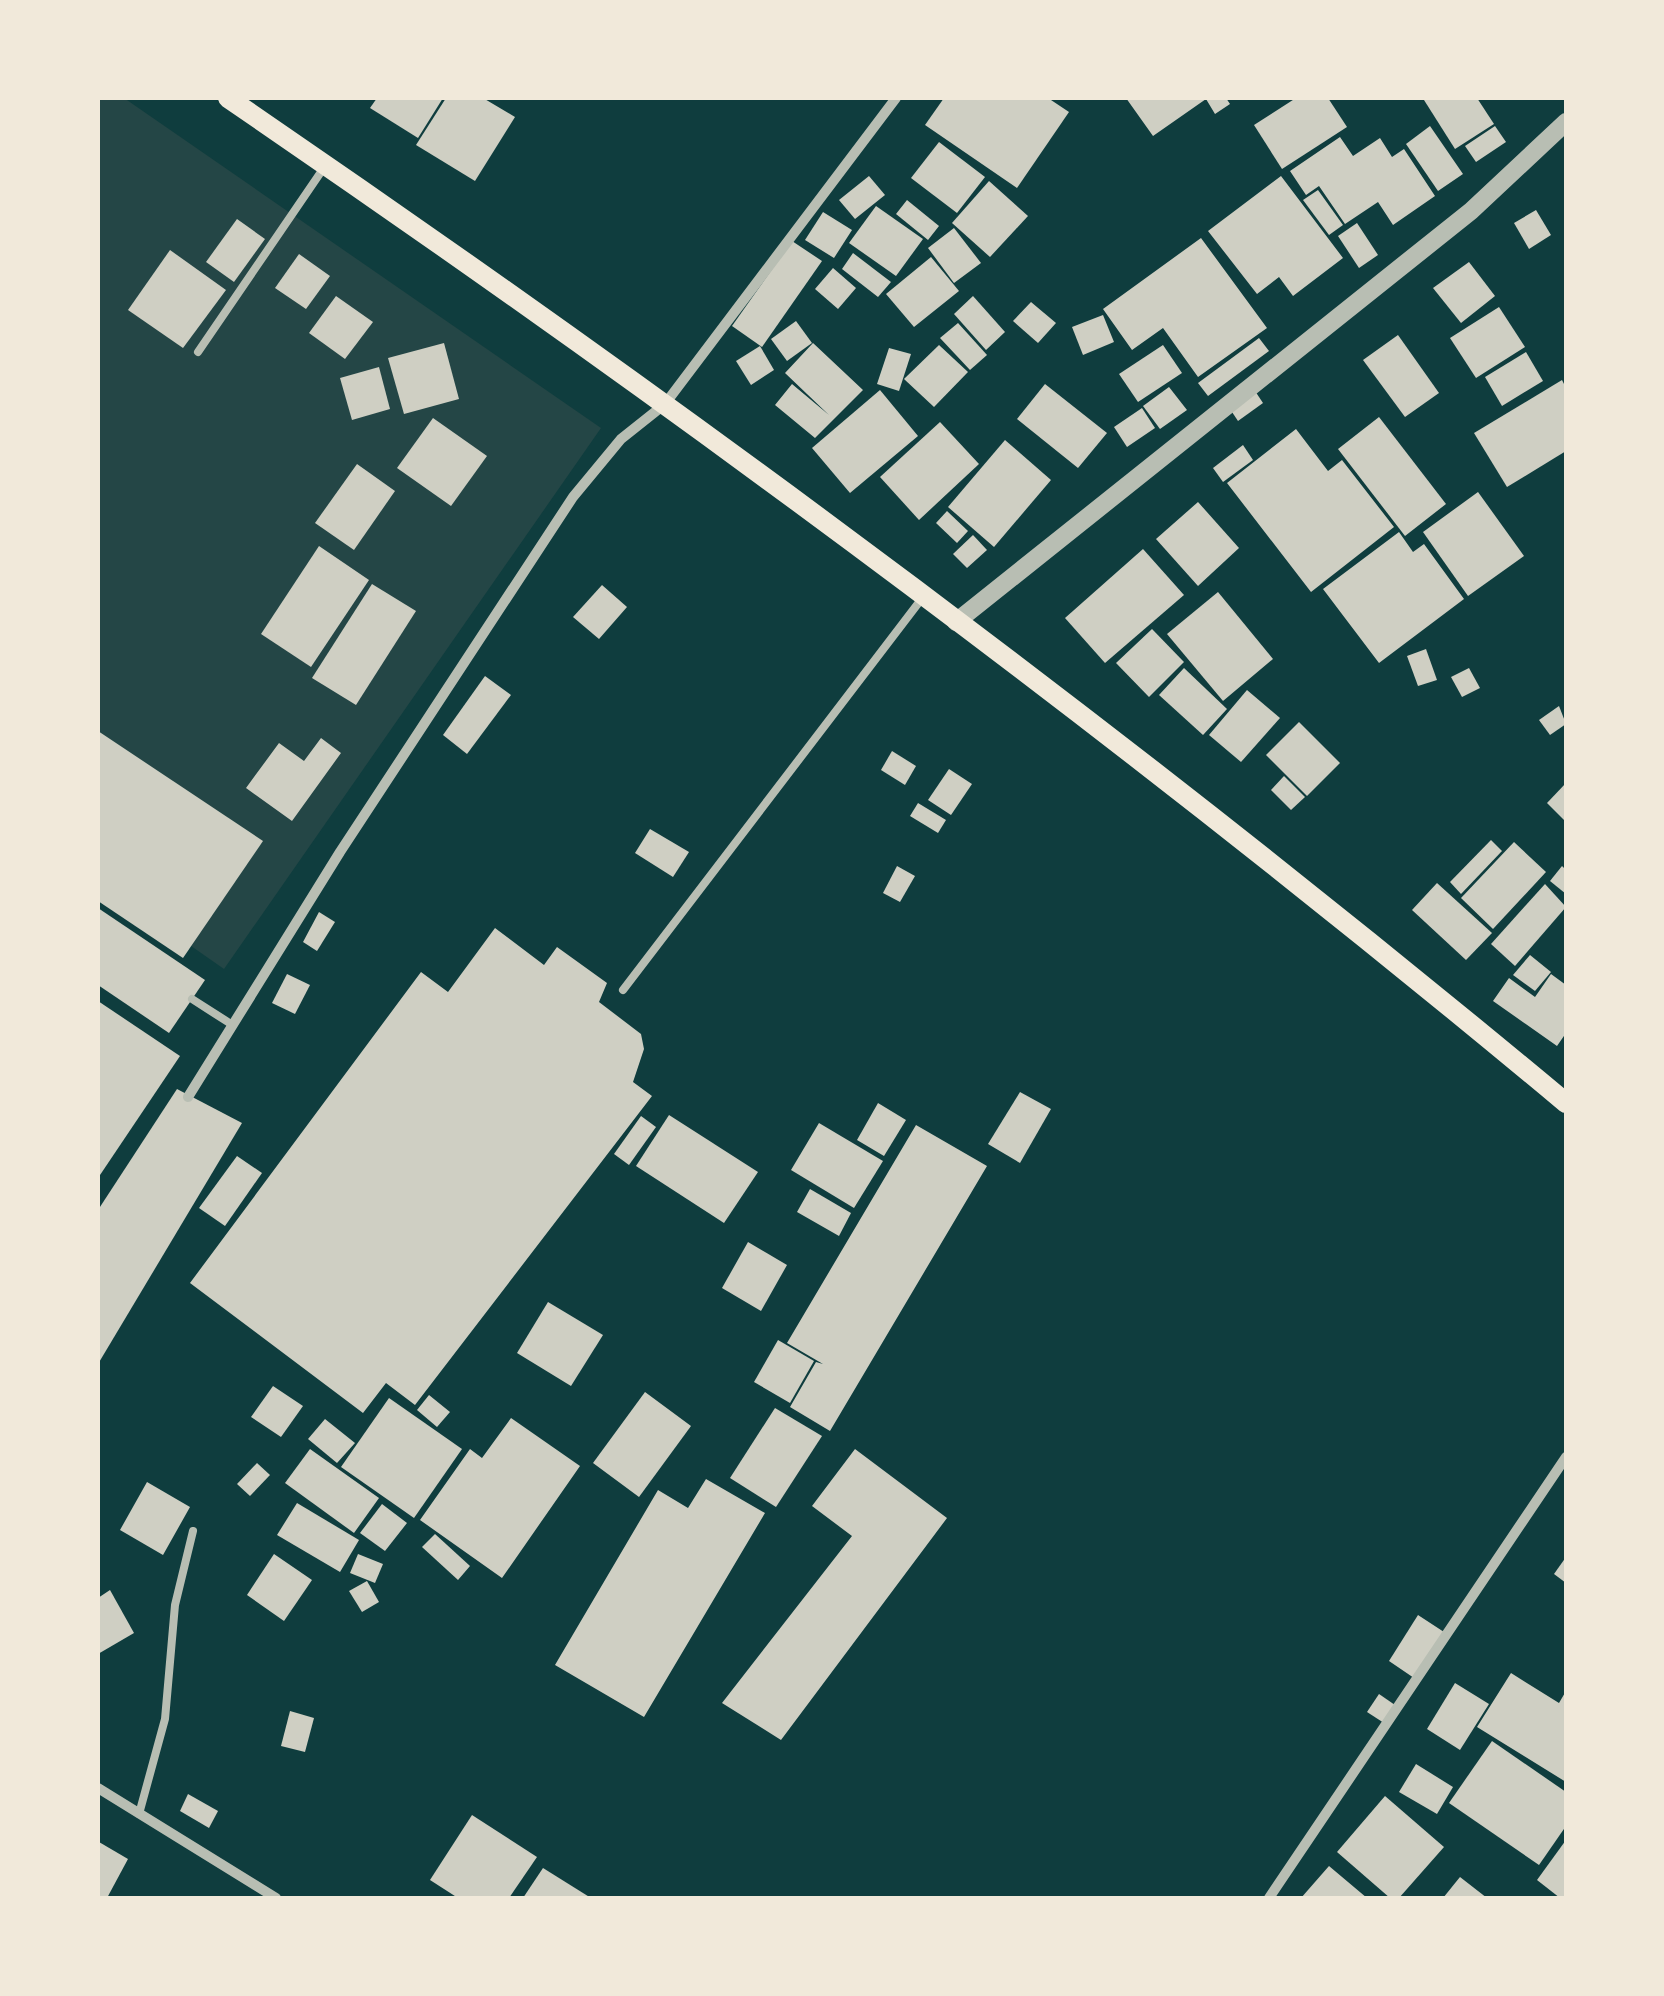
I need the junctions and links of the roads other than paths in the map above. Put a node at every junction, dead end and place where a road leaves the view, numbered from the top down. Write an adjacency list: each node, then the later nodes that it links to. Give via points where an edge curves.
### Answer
1 (228, 98): 4 (main road)
2 (896, 98): 6 (street)
3 (1566, 122): 8 (street, via 1471,211)
4 (326, 166): 5 (lane); 6 (main road)
5 (198, 352)
6 (665, 404): 7 (main road); 11 (street, via 621,439 573,497)
7 (923, 597): 8 (main road); 9 (lane)
8 (956, 622): 13 (main road)
9 (623, 990)
10 (192, 999): 11 (lane)
11 (230, 1024): 12 (street)
12 (188, 1097)
13 (1566, 1104)
14 (1566, 1457): 19 (street)
15 (193, 1532): 17 (lane, via 175,1604 164,1719)
16 (98, 1788): 17 (street)
17 (140, 1814): 18 (street)
18 (276, 1898)
19 (1269, 1898)

